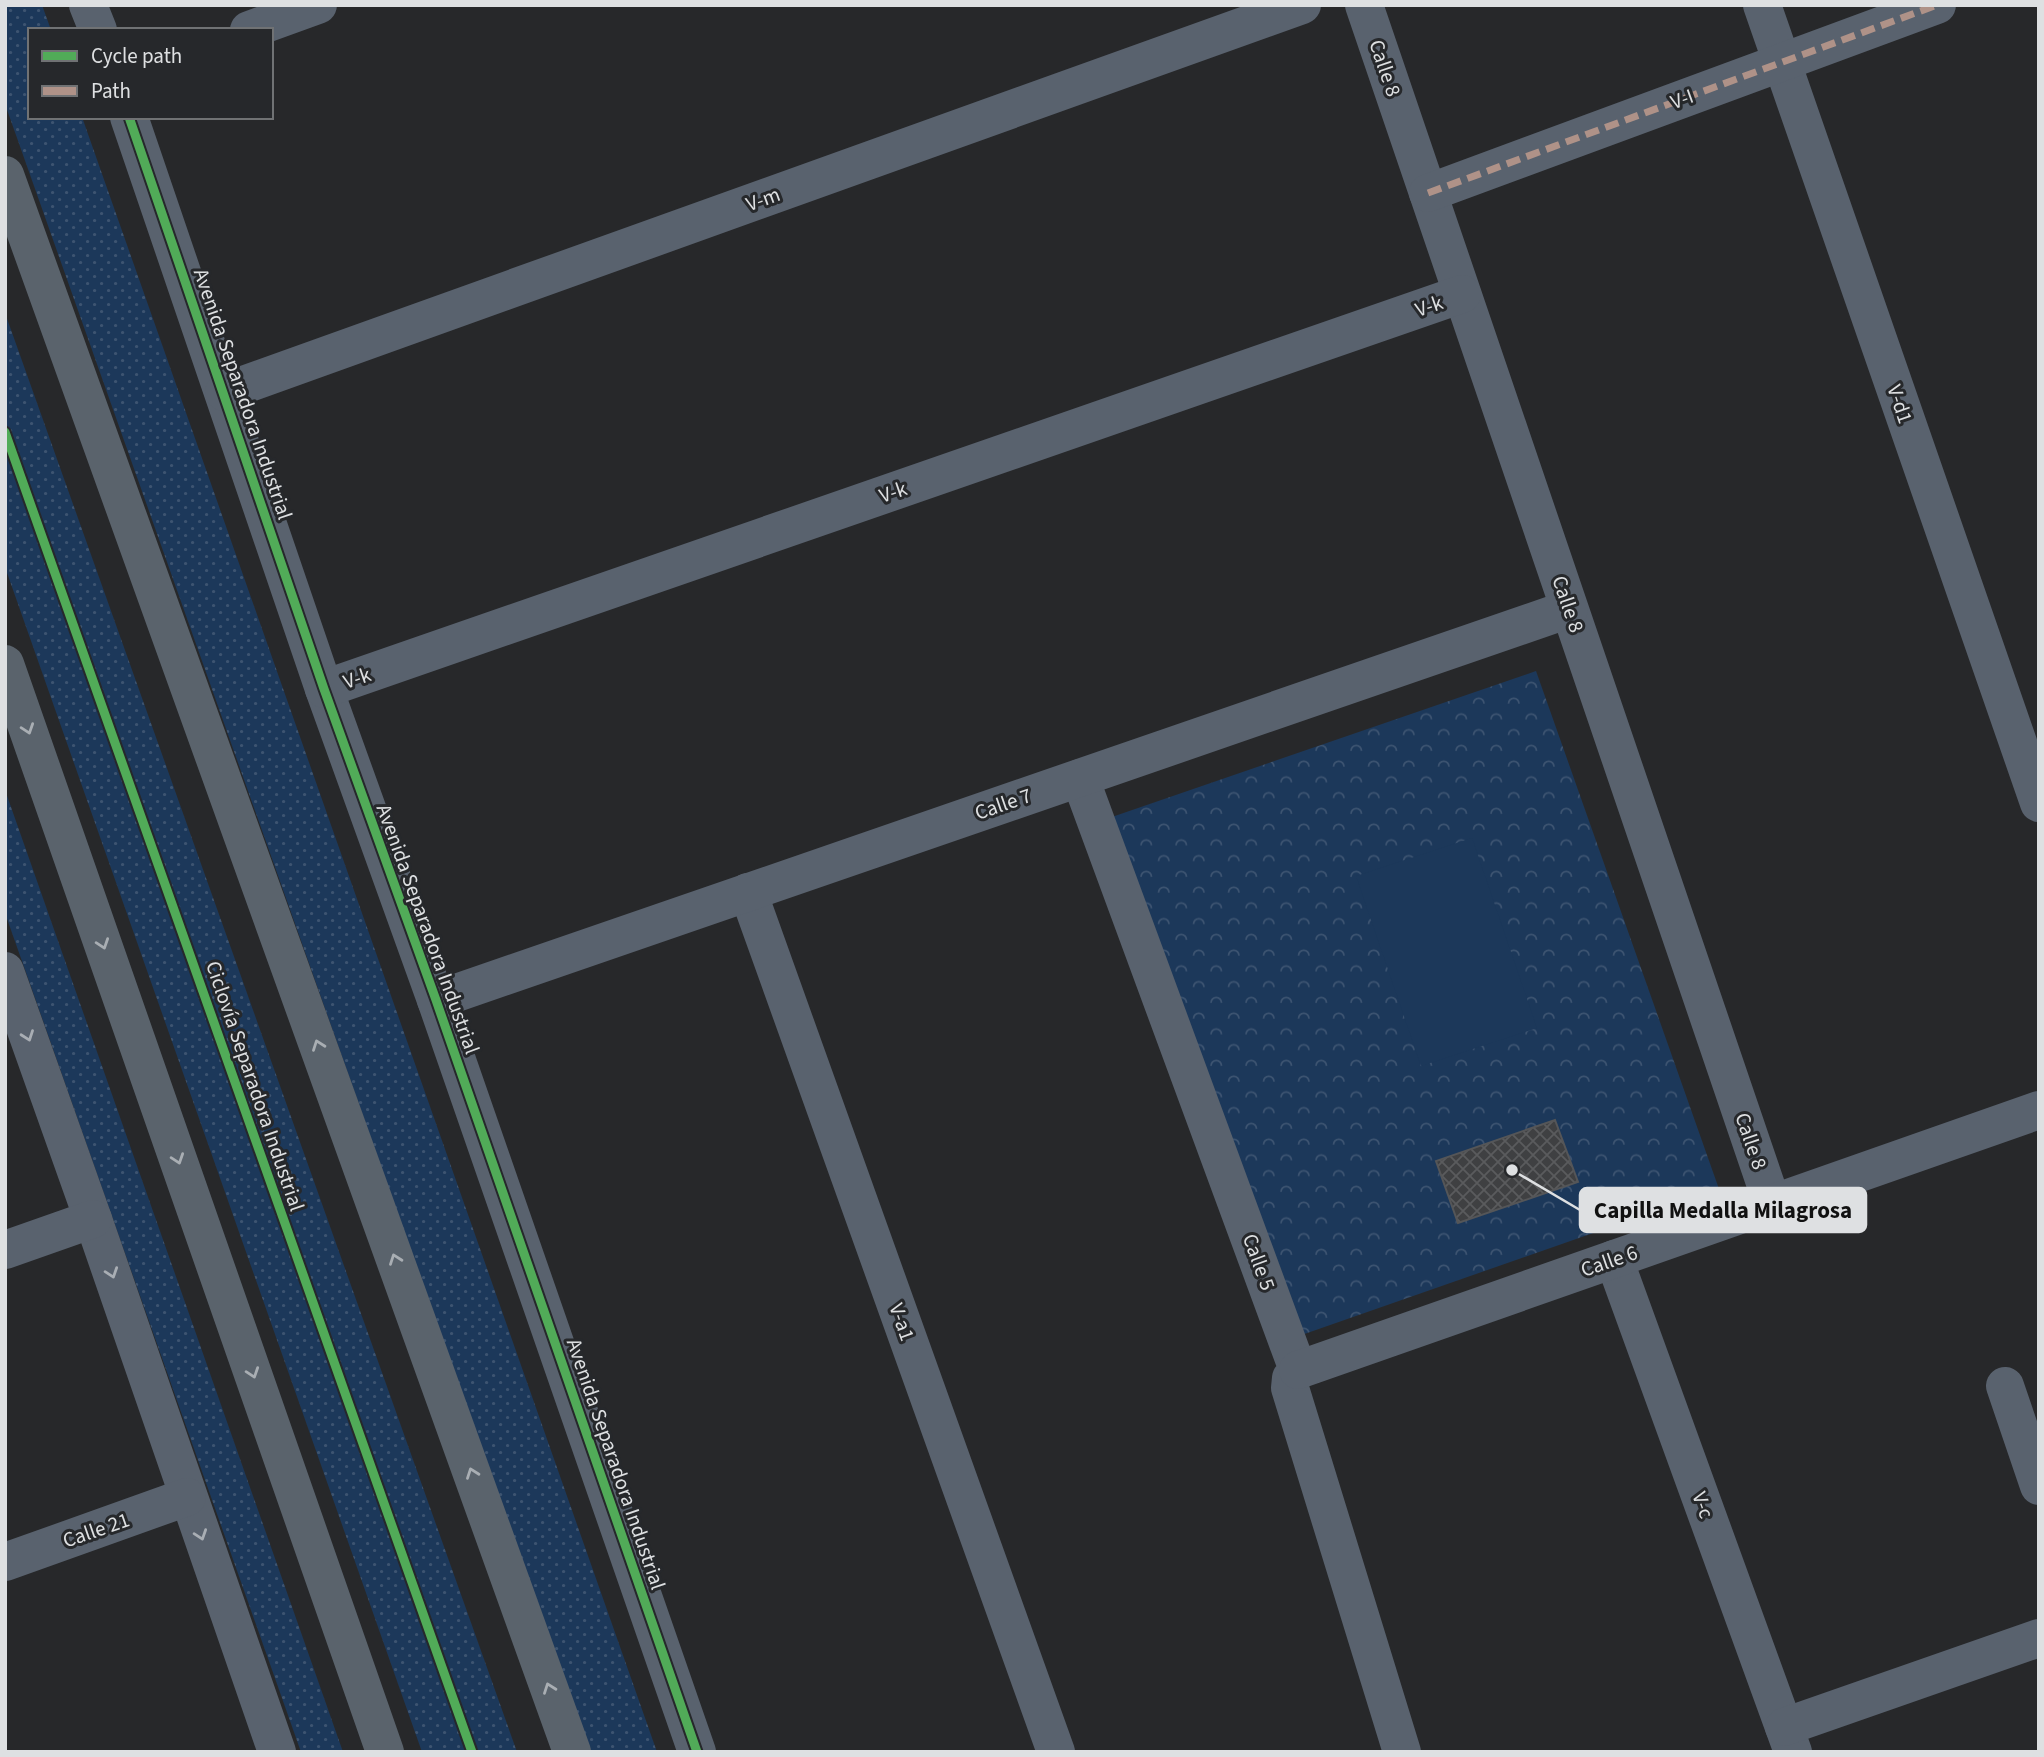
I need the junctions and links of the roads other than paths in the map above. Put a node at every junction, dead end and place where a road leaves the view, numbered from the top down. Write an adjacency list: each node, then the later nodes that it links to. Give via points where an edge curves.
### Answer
1 (88, 5): 7 (street)
2 (318, 5): 8 (street)
3 (1302, 5): 14 (street, V-m)
4 (1364, 5): 12 (street, Calle 8)
5 (1762, 5): 9 (street, V-d1)
6 (1937, 5): 9 (street, V-I)
7 (97, 28)
8 (255, 28)
9 (1782, 62): 12 (street, V-I); 19 (street, V-d1)
10 (131, 119): 14 (street, Avenida Separadora Industrial)
11 (5, 174): 37 (main road, one-way to 11)
12 (1428, 193): 13 (street, Calle 8)
13 (1462, 294): 15 (street, Calle 8); 17 (street, V-k)
14 (225, 392): 17 (street, Avenida Separadora Industrial)
15 (1569, 609): 18 (street, Calle 7); 24 (street, Calle 8)
16 (5, 664): 36 (main road, one-way to 36)
17 (324, 690): 22 (street, Avenida Separadora Industrial)
18 (1080, 778): 20 (street, Calle 7); 28 (street, Calle 5)
19 (2039, 803)
20 (748, 892): 22 (street, Calle 7); 39 (street, V-a1)
21 (5, 971): 25 (street, one-way to 25)
22 (436, 1000): 38 (street, Avenida Separadora Industrial)
23 (2039, 1110): 24 (street, Calle 6)
24 (1772, 1203): 27 (street, Calle 6)
25 (93, 1219): 26 (street); 31 (street, one-way to 31)
26 (5, 1250)
27 (1614, 1259): 28 (street, Calle 6); 34 (street, V-c)
28 (1298, 1370): 40 (street, Calle 5, via 1290,1388)
29 (2005, 1387): 30 (street)
30 (2039, 1486)
31 (187, 1497): 32 (street, Calle 21); 35 (street, one-way to 35)
32 (5, 1562)
33 (2039, 1637): 34 (street)
34 (1788, 1740)
35 (276, 1752)
36 (385, 1752)
37 (572, 1752)
38 (697, 1752)
39 (1056, 1752)
40 (1402, 1752)

